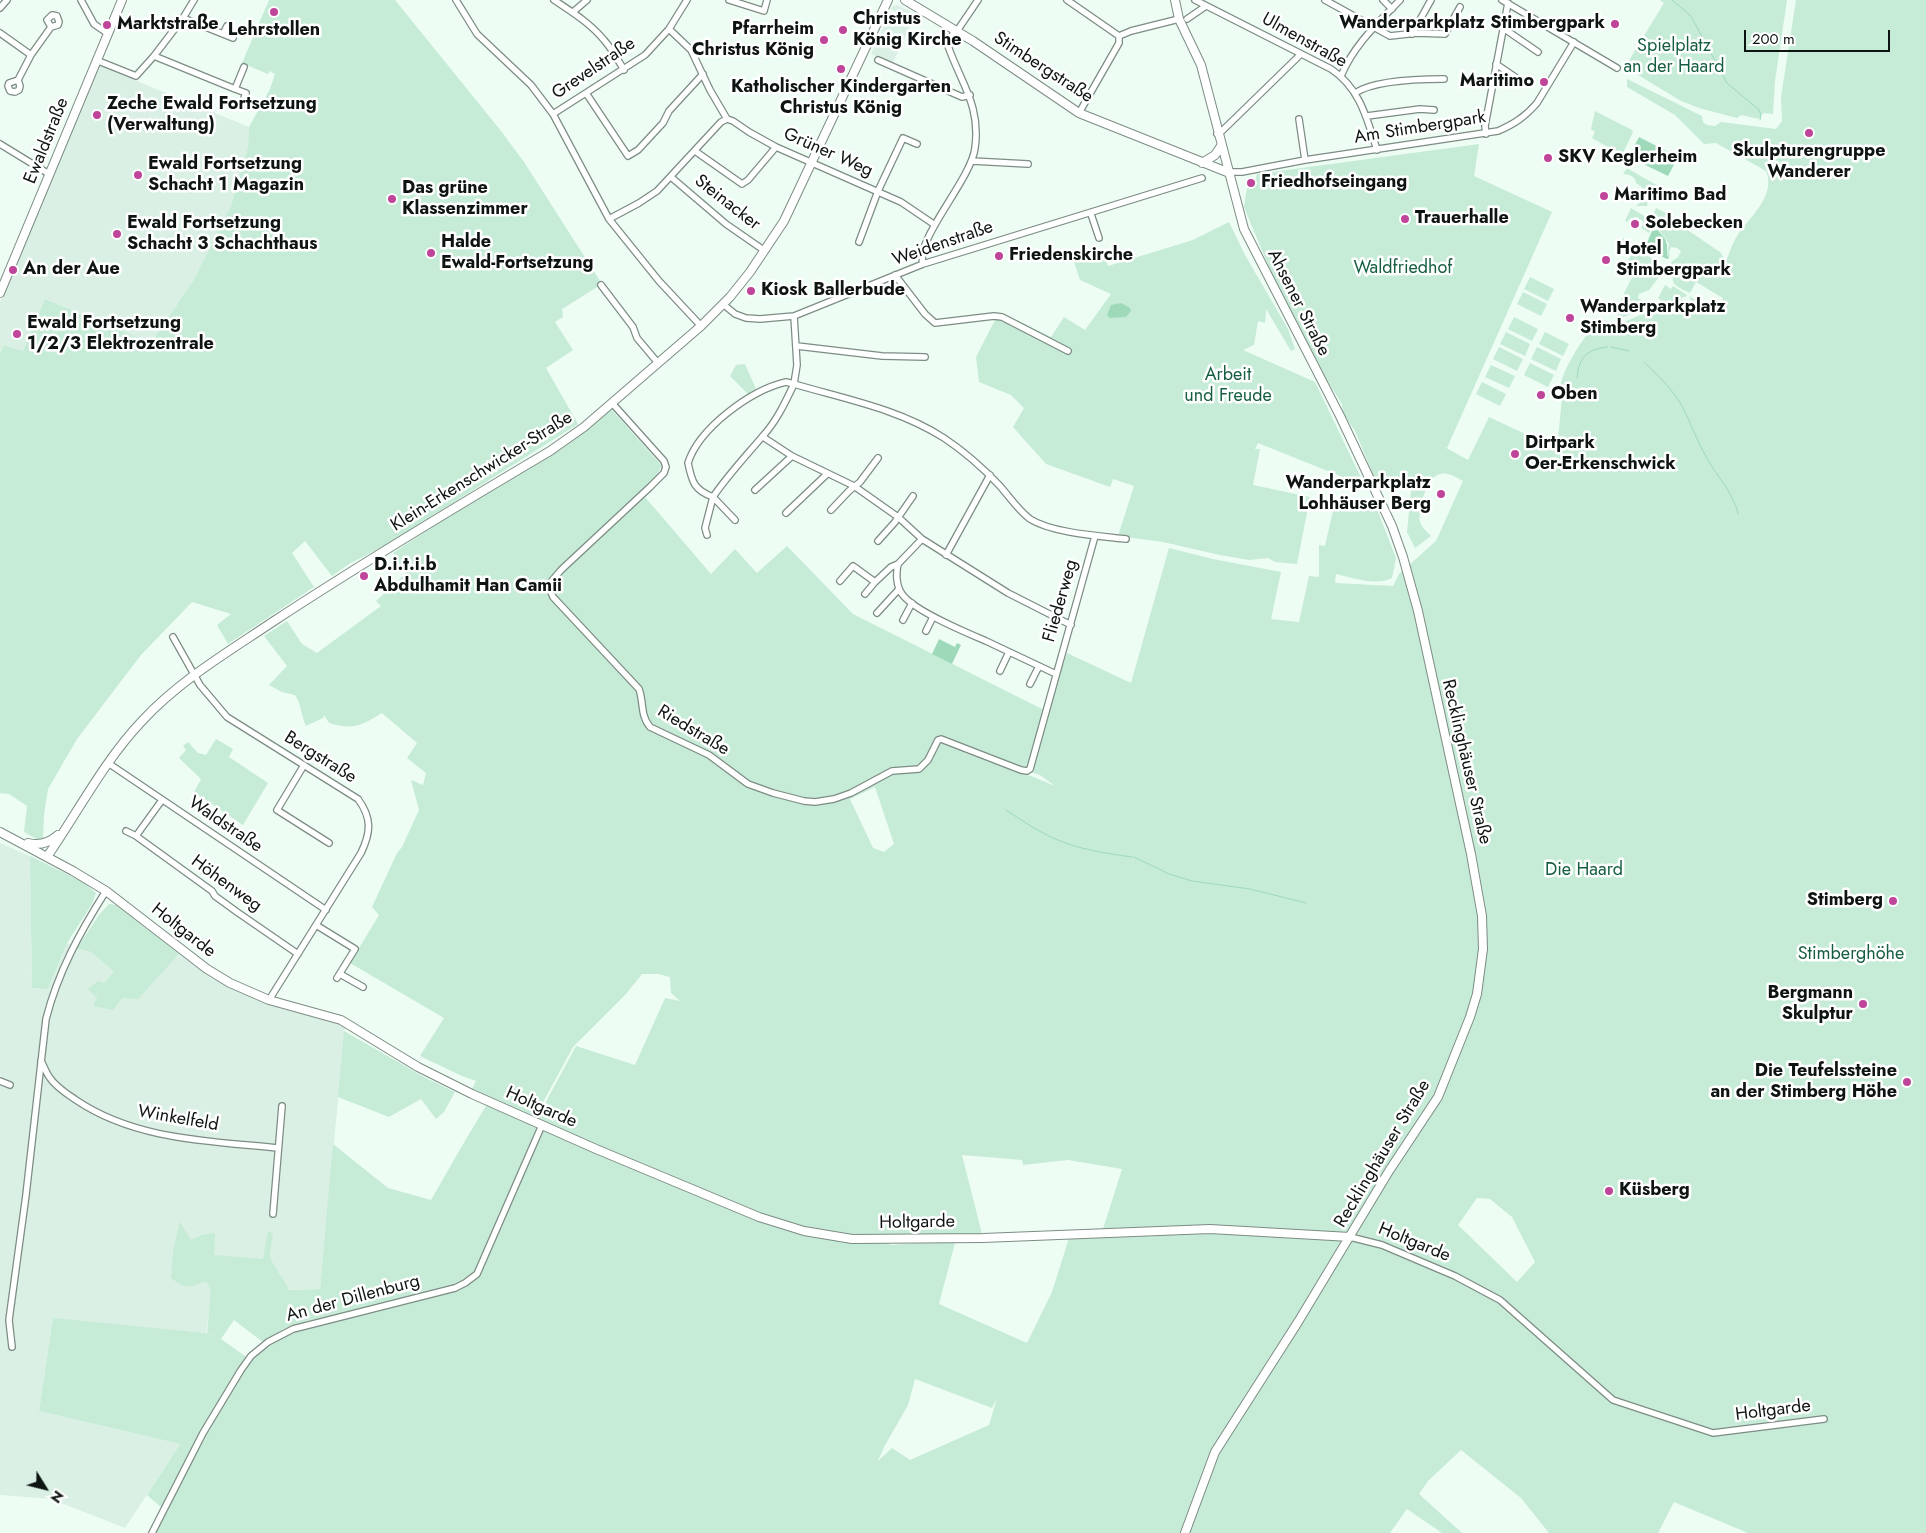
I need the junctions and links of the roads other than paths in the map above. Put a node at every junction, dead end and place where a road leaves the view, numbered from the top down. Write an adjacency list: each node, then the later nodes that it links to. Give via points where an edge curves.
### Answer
1 (7, 0): 23 (street)
2 (81, 0): 36 (street, via 94,24)
3 (122, 0): 36 (street, Ewaldstraße)
4 (194, 0): 27 (street)
5 (456, 0): 64 (street, via 477,34 531,85)
6 (554, 0): 26 (street)
7 (586, 0): 26 (street)
8 (687, 0): 33 (street, Grevelstraße)
9 (729, 0): 10 (street, via 764,11)
10 (768, 0)
11 (888, 0): 78 (street, Klein-Erkenschwicker-Straße)
12 (905, 0): 34 (street, Stimbergstraße)
13 (978, 0): 34 (street)
14 (1067, 0): 39 (street)
15 (1175, 0): 28 (street, Ahsener Straße)
16 (1195, 0): 22 (street, Ulmenstraße)
17 (1325, 0): 31 (street)
18 (1384, 0): 24 (street)
19 (1400, 0): 24 (street)
20 (1431, 0): 38 (street)
21 (1505, 2): 32 (street); 41 (street)
22 (1206, 6): 28 (street); 43 (street, Ulmenstraße)
23 (0, 8)
24 (1392, 8): 31 (street)
25 (1460, 8): 38 (street, via 1445,34)
26 (573, 12): 51 (street, via 605,41)
27 (182, 18): 37 (street); 45 (street)
28 (1183, 19): 39 (street); 68 (street, Ahsener Straße, via 1201,65)
29 (227, 26): 37 (street)
30 (51, 27): 44 (street)
31 (1372, 28): 38 (street, via 1390,36); 53 (street, via 1352,54)
32 (1503, 28): 42 (street); 48 (street)
33 (669, 29): 51 (street, Grevelstraße, via 645,55); 52 (street, via 691,50)
34 (956, 30): 60 (street, via 948,46); 63 (street, Stimbergstraße)
35 (0, 33): 44 (street)
36 (107, 33): 46 (street, Ewaldstraße)
37 (223, 34): 40 (street)
38 (1412, 34)
39 (1119, 36): 63 (street, via 1119,43)
40 (233, 38)
41 (1574, 42): 50 (street); 69 (street, Am Stimbergpark, via 1530,112 1515,124)
42 (1538, 52)
43 (1300, 54): 53 (street, Ulmenstraße); 68 (street)
44 (31, 55): 55 (street)
45 (154, 56): 46 (street, via 136,76); 57 (street)
46 (96, 60): 82 (street, Ewaldstraße)
47 (878, 60): 60 (street, via 962,96)
48 (1496, 64): 56 (street); 69 (street)
49 (244, 67): 57 (street)
50 (1617, 68)
51 (624, 70): 58 (street, Grevelstraße)
52 (703, 74): 58 (street, via 638,150 628,156); 65 (street)
53 (1341, 76): 59 (street, Ulmenstraße)
54 (1444, 79): 59 (street, via 1399,81)
55 (18, 80)
56 (1521, 81)
57 (235, 88): 61 (street, via 246,93)
58 (586, 93): 64 (street, Grevelstraße)
59 (1355, 93): 66 (street, Ulmenstraße)
60 (970, 95): 77 (street, via 976,147)
61 (241, 106)
62 (1434, 110): 66 (street)
63 (1080, 113): 79 (street, Stimbergstraße)
64 (553, 114): 87 (street)
65 (725, 116): 73 (street, Grüner Weg); 75 (street)
66 (1367, 116): 74 (street, Ulmenstraße)
67 (1299, 119): 76 (street)
68 (1217, 134): 72 (street, Ahsener Straße)
69 (1486, 134): 74 (street, Am Stimbergpark)
70 (0, 144): 82 (street)
71 (917, 144): 85 (street, via 903,138)
72 (1221, 146): 79 (street, via 1215,155); 81 (street, Ahsener Straße)
73 (776, 147): 75 (street, via 742,184); 78 (street, Grüner Weg)
74 (1377, 150): 76 (street, Am Stimbergpark)
75 (695, 151): 83 (street)
76 (1305, 160): 81 (street, Am Stimbergpark)
77 (972, 161): 80 (street); 88 (street)
78 (813, 163): 85 (street, Grüner Weg); 91 (street, Klein-Erkenschwicker-Straße)
79 (1202, 163): 81 (street, Stimbergstraße)
80 (1028, 164)
81 (1227, 172): 130 (street, Ahsener Straße, via 1247,236 1340,416 1392,526)
82 (49, 174): 95 (street, Ewaldstraße)
83 (671, 177): 87 (street, via 657,191); 91 (street, Steinacker, via 726,224)
84 (1202, 178): 86 (street, Weidenstraße)
85 (878, 191): 88 (street, Grüner Weg); 90 (street)
86 (1091, 214): 89 (street); 92 (street, Weidenstraße)
87 (609, 219): 98 (street, via 659,281)
88 (935, 225): 92 (street, via 921,257)
89 (1099, 238)
90 (859, 242)
91 (766, 251): 96 (street, Klein-Erkenschwicker-Straße)
92 (923, 264): 93 (street, Weidenstraße)
93 (895, 275): 97 (street, Weidenstraße); 100 (street, via 935,323 1002,317)
94 (601, 285): 102 (street)
95 (0, 293)
96 (723, 304): 97 (street, Weidenstraße, via 746,318); 98 (street, Klein-Erkenschwicker-Straße)
97 (794, 316): 99 (street)
98 (701, 326): 102 (street, Klein-Erkenschwicker-Straße)
99 (797, 346): 101 (street, via 882,356); 103 (street)
100 (1068, 351)
101 (925, 357)
102 (658, 363): 104 (street, Klein-Erkenschwicker-Straße)
103 (794, 384): 105 (street); 109 (street, via 883,409 915,422 963,452); 113 (street, via 777,384 753,395 734,407 707,433 688,463 692,481 701,492)
104 (612, 403): 141 (street, Klein-Erkenschwicker-Straße, via 550,451 370,560); 145 (street, Riedstraße, via 664,461 664,473 561,570 549,587 552,597 639,689 644,719 650,727 709,756 748,784 815,802 851,793 892,772 919,769 928,760 938,740 942,739)
105 (763, 436): 106 (street); 113 (street)
106 (792, 456): 108 (street); 111 (street)
107 (878, 458): 110 (street)
108 (827, 474): 110 (street); 115 (street)
109 (990, 476): 119 (street, via 1035,522); 123 (street)
110 (854, 486): 114 (street); 116 (street)
111 (755, 490)
112 (913, 496): 116 (street)
113 (713, 497): 117 (street); 118 (street, via 705,528)
114 (832, 510)
115 (786, 512)
116 (898, 517): 120 (street); 122 (street)
117 (735, 520)
118 (707, 535)
119 (1095, 536): 121 (street); 134 (street, Fliederweg)
120 (922, 539): 123 (street); 124 (street)
121 (1126, 539)
122 (878, 541)
123 (946, 555): 134 (street, via 1008,593)
124 (898, 564): 126 (street); 127 (street)
125 (840, 581): 126 (street, via 853,566)
126 (874, 582): 128 (street)
127 (899, 589): 129 (street, Fliederweg); 131 (street)
128 (865, 594)
129 (912, 603): 132 (street, Fliederweg); 133 (street)
130 (1418, 611): 168 (street, Recklinghäuser Straße, via 1472,854 1484,949 1478,994 1438,1096)
131 (877, 613)
132 (933, 617): 135 (street); 137 (street, Fliederweg)
133 (903, 620)
134 (1071, 625): 140 (street, Fliederweg)
135 (926, 632)
136 (173, 637): 141 (street, Bergstraße)
137 (1009, 652): 138 (street, Fliederweg); 139 (street)
138 (1039, 666): 140 (street, Fliederweg); 142 (street, Fliederweg)
139 (1000, 671)
140 (1056, 674): 145 (street, Fliederweg, via 1032,765 1027,771)
141 (194, 675): 143 (street, Klein-Erkenschwicker-Straße, via 141,722); 144 (street, Bergstraße, via 227,717)
142 (1030, 684)
143 (108, 763): 146 (street, Waldstraße); 147 (street, Klein-Erkenschwicker-Straße)
144 (304, 765): 153 (street, via 277,810); 156 (street, Bergstraße, via 358,799 369,823 368,838 361,853)
145 (1021, 770)
146 (162, 800): 150 (street); 156 (street, Waldstraße)
147 (64, 829): 152 (street, Klein-Erkenschwicker-Straße); 154 (street, Klein-Erkenschwicker-Straße)
148 (126, 831): 150 (street, Höhenweg)
149 (0, 832): 151 (street)
150 (136, 836): 158 (street, Höhenweg)
151 (16, 840): 152 (street, via 41,845); 154 (street, Holtgarde)
152 (53, 840): 154 (street, Klein-Erkenschwicker-Straße)
153 (329, 843)
154 (44, 856): 155 (street, Holtgarde)
155 (106, 891): 160 (street, Holtgarde, via 207,969); 161 (street, via 75,941 53,993)
156 (326, 910): 157 (street, Bergstraße)
157 (316, 925): 158 (street, Bergstraße); 159 (street, via 355,950 339,976)
158 (298, 954): 160 (street, Bergstraße)
159 (363, 988)
160 (269, 1000): 165 (street, Holtgarde, via 341,1020 418,1067)
161 (41, 1061): 166 (street, Winkelfeld, via 50,1078 67,1094 88,1108 132,1128 190,1140); 169 (street, via 9,1320)
162 (0, 1081): 163 (street)
163 (10, 1085)
164 (282, 1106): 166 (street)
165 (542, 1125): 168 (street, Holtgarde, via 759,1217 828,1236 982,1238 1210,1229); 171 (street, An der Dillenburg, via 477,1274 455,1288 293,1329 268,1342 251,1356 224,1397)
166 (278, 1148): 167 (street)
167 (273, 1214)
168 (1350, 1237): 170 (street, Holtgarde, via 1382,1245 1500,1300 1613,1400 1713,1433); 172 (street, Recklinghäuser Straße, via 1215,1452)
169 (12, 1347)
170 (1824, 1420)
171 (152, 1533)
172 (1185, 1533)

